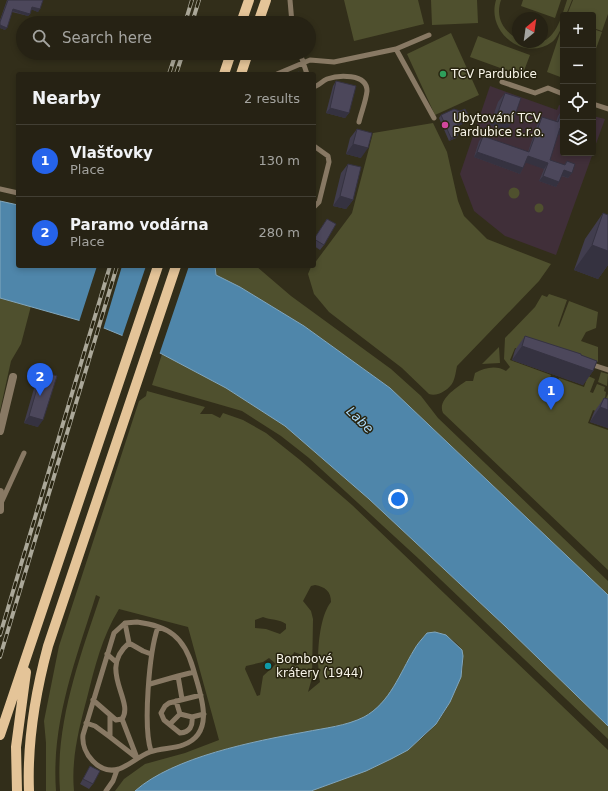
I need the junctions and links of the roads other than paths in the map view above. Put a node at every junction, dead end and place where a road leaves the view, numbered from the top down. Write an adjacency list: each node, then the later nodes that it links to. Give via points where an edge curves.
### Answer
1 (249, 0): 4 (main road)
2 (266, 0): 5 (main road)
3 (290, 0): 6 (lane)
4 (244, 16)
5 (260, 16)
6 (291, 16)
7 (429, 35): 8 (lane)
8 (396, 49): 11 (lane, via 334,62); 21 (lane)
9 (229, 60): 12 (main road)
10 (246, 60): 13 (main road)
11 (302, 62): 14 (lane); 15 (lane)
12 (225, 72)
13 (242, 72)
14 (281, 72)
15 (306, 72)
16 (502, 82): 18 (lane, via 535,93 548,88)
17 (316, 86): 22 (lane, via 329,78 348,75 360,80 367,91)
18 (560, 93)
19 (596, 105): 20 (lane)
20 (608, 109)
21 (434, 118)
22 (359, 122)
23 (316, 147): 26 (lane, via 328,156 329,162 319,202)
24 (0, 189): 25 (lane)
25 (16, 193)
26 (316, 205)
27 (157, 268): 36 (main road)
28 (175, 268): 63 (main road, via 41,670 31,726)
29 (587, 362): 30 (lane)
30 (608, 370)
31 (13, 377): 32 (street)
32 (0, 431)
33 (24, 453): 35 (lane)
34 (0, 492): 35 (street)
35 (0, 507)
36 (43, 610): 57 (main road); 62 (main road, via 22,690 16,747)
37 (126, 623): 38 (lane, via 137,622); 39 (lane); 40 (lane, via 114,633)
38 (158, 627): 41 (lane); 43 (lane, via 175,634 183,644)
39 (130, 643): 41 (lane); 42 (lane, via 122,649)
40 (107, 654): 42 (lane); 48 (lane)
41 (151, 654): 45 (lane)
42 (116, 662): 54 (lane, via 123,708)
43 (194, 672): 44 (lane); 46 (lane)
44 (178, 676): 45 (lane); 47 (lane)
45 (150, 684): 59 (lane, via 147,731)
46 (201, 695): 47 (lane); 51 (lane)
47 (182, 699): 49 (lane)
48 (93, 700): 52 (lane); 55 (lane)
49 (176, 701): 50 (lane); 56 (lane, via 161,710 161,717)
50 (180, 714): 53 (lane); 56 (lane)
51 (204, 714): 53 (lane); 59 (lane, via 195,739 181,746)
52 (110, 716): 54 (lane, via 116,720); 58 (lane)
53 (192, 717): 56 (lane, via 190,728 184,733 176,732)
54 (122, 719): 60 (lane)
55 (86, 723): 58 (lane, via 95,726); 61 (lane, via 82,742 86,755 103,768)
56 (170, 724)
57 (0, 735)
58 (110, 738): 60 (lane)
59 (151, 751): 60 (lane)
60 (137, 758): 61 (lane)
61 (117, 770): 64 (lane)
62 (17, 791)
63 (29, 791)
64 (106, 791)

